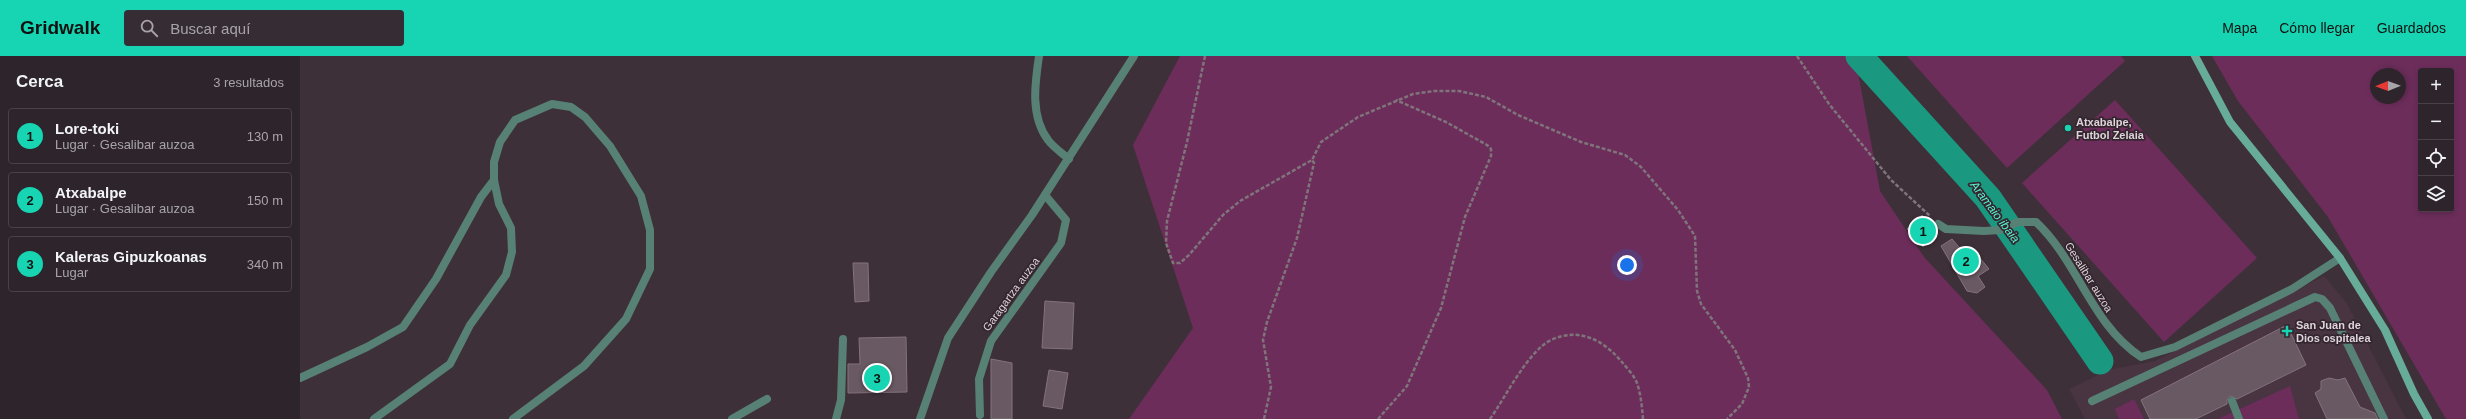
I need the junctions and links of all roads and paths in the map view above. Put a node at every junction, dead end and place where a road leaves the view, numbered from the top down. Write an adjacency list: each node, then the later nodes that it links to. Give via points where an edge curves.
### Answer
1 (1039, 56): 7 (street, via 1034,94 1038,116 1048,140)
2 (1134, 56): 7 (street)
3 (1205, 56): 8 (path, via 1167,221 1166,244 1173,263 1180,263 1189,255 1223,215 1240,201)
4 (1797, 56): 11 (path, via 1829,104 1891,180)
5 (2195, 56): 12 (main road, via 2230,122)
6 (1396, 100): 8 (path, via 1336,130 1321,142); 25 (path, via 1446,122 1486,145 1491,149 1491,156 1465,217 1441,308 1407,386); 28 (path, via 1434,91 1459,91 1486,97 1518,115 1581,142 1625,155 1641,166 1678,210 1695,236 1696,291 1701,304 1735,350 1748,378 1749,387 1742,404)
7 (1069, 159): 10 (street)
8 (1312, 160): 24 (path, via 1314,163 1297,238 1263,340 1271,387)
9 (494, 180): 14 (street, via 481,197 436,279 403,327); 19 (street, via 499,204 511,228 512,252 506,275 470,325 450,364); 20 (street, via 494,162 500,142 516,120 552,104 571,107 585,117 610,146 641,196 650,230 650,269 626,319 584,366)
10 (1045, 195): 18 (street, Garagartza auzoa, via 1066,220 1061,243 991,340 979,379); 23 (street, via 948,338)
11 (1938, 224): 12 (street, Gesalibar auzoa, via 1946,229 2000,230 2018,222 2036,222 2062,252 2093,307 2131,351 2141,357 2175,347 2292,289)
12 (2340, 258): 31 (main road, via 2385,330)
13 (842, 340): 22 (street, via 841,400)
14 (300, 378)
15 (767, 399): 21 (street)
16 (2092, 401): 30 (street, via 2315,297 2322,299 2330,308)
17 (2232, 401): 29 (street)
18 (980, 415)
19 (374, 419)
20 (513, 419)
21 (732, 419)
22 (836, 419)
23 (920, 419)
24 (1264, 419)
25 (1378, 419)
26 (1490, 419): 27 (path, via 1534,354 1551,340 1568,335 1597,339 1609,347 1637,382)
27 (1643, 419)
28 (1727, 419)
29 (2239, 419)
30 (2384, 419)
31 (2428, 419)

